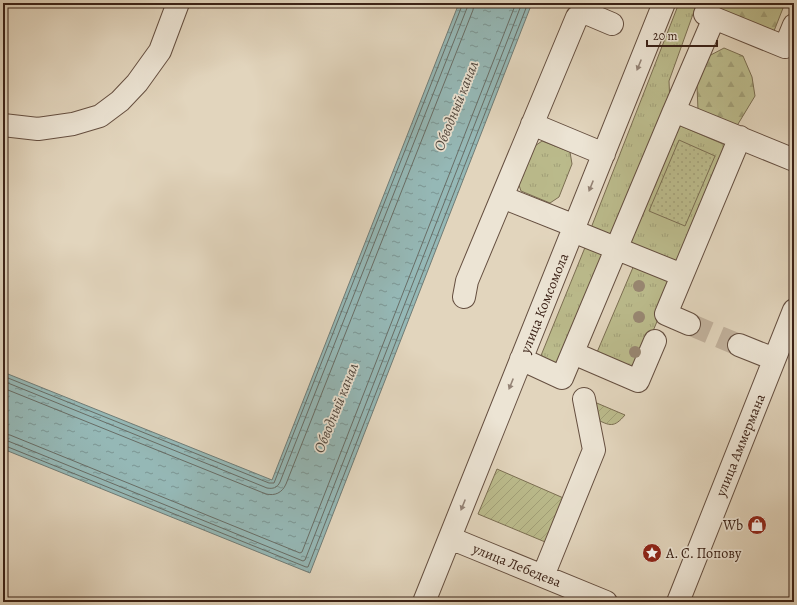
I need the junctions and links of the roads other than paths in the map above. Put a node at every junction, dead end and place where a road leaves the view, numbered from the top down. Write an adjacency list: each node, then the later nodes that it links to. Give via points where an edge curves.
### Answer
1 (178, 3): 8 (street, via 160,51 137,83 120,101 100,116 73,124 38,129)
2 (664, 3): 10 (street, улица Комсомола, one-way to 10)
3 (712, 10): 5 (street, via 785,47); 6 (street)
4 (612, 24): 7 (street, via 586,13 576,17)
5 (794, 24)
6 (674, 111): 9 (street); 14 (street)
7 (532, 124): 10 (street); 12 (street)
8 (3, 125)
9 (740, 137): 11 (street); 15 (street)
10 (604, 154): 13 (street, улица Комсомола, one-way to 13)
11 (794, 160)
12 (502, 197): 13 (street); 16 (street, via 467,281)
13 (574, 229): 14 (street); 22 (street, улица Комсомола)
14 (616, 248): 15 (street); 21 (street)
15 (682, 275): 18 (street, via 666,314)
16 (464, 297)
17 (793, 316): 23 (street, улица Аммермана)
18 (689, 324)
19 (655, 341): 21 (street, via 638,381)
20 (739, 345): 23 (street)
21 (573, 353): 22 (street, via 562,378)
22 (521, 360): 25 (street, улица Комсомола, one-way to 25)
23 (774, 360): 29 (street, улица Аммермана)
24 (584, 399): 26 (street, via 594,450)
25 (450, 538): 26 (street, улица Лебедева); 27 (street, улица Комсомола)
26 (543, 576): 28 (street, улица Лебедева)
27 (424, 602)
28 (606, 602)
29 (678, 602)

